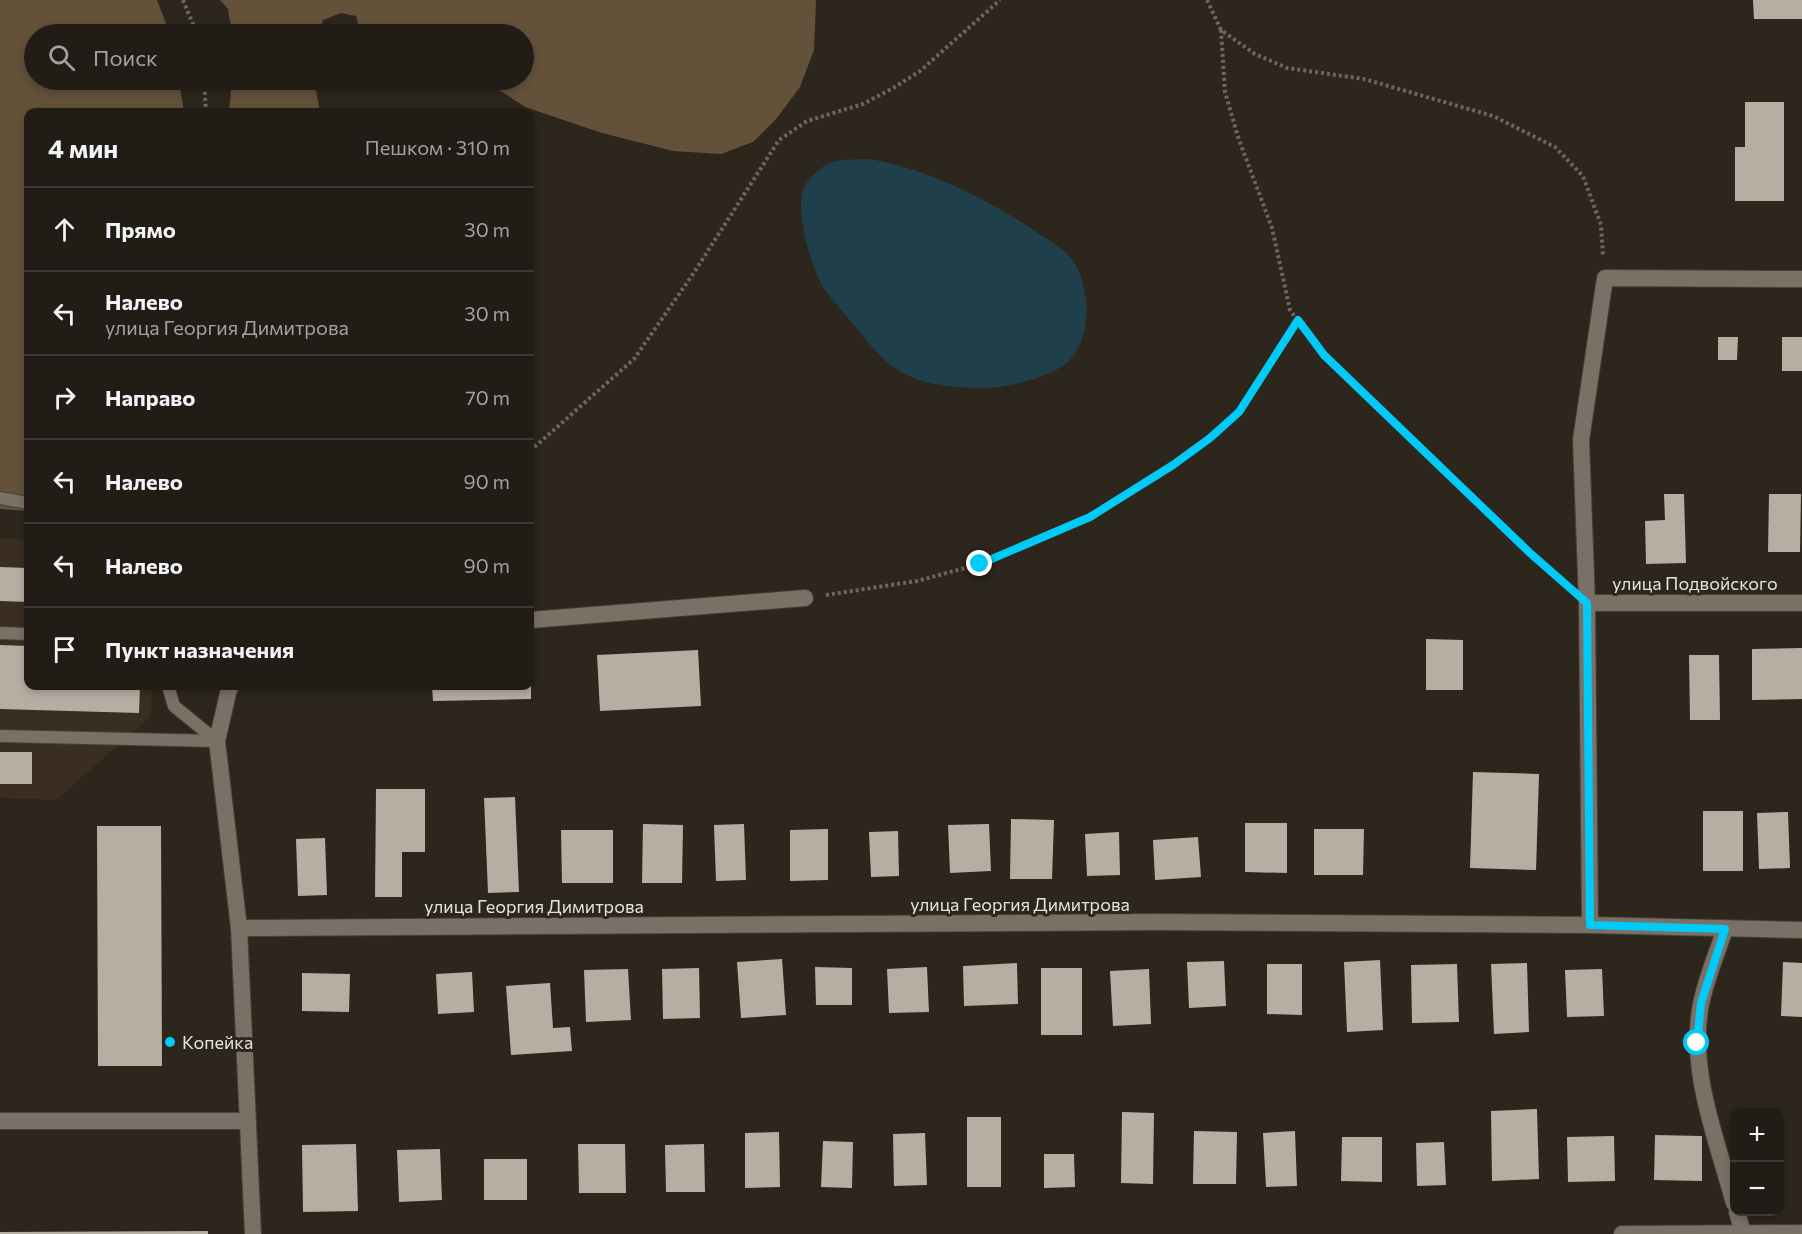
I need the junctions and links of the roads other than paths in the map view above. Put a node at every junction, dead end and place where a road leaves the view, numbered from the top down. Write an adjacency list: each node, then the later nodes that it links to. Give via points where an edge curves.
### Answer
1 (1802, 279): 5 (street, via 1605,278 1581,440)
2 (0, 498): 3 (lane)
3 (24, 502)
4 (805, 598): 7 (street)
5 (1587, 603): 6 (street, улица Подвойского); 14 (street)
6 (1802, 603)
7 (534, 620)
8 (0, 633): 9 (lane)
9 (24, 634)
10 (169, 690): 13 (lane, via 174,706)
11 (229, 690): 13 (street)
12 (0, 736): 13 (lane)
13 (217, 741): 15 (street)
14 (1590, 925): 15 (street, улица Георгия Димитрова, via 1154,922); 16 (street, улица Георгия Димитрова)
15 (239, 928): 19 (street)
16 (1725, 929): 17 (street, улица Георгия Димитрова); 20 (street, via 1701,1003 1697,1043 1701,1080)
17 (1802, 930)
18 (0, 1121): 19 (street)
19 (247, 1121): 24 (street)
20 (1730, 1188)
21 (1738, 1216): 22 (street)
22 (1743, 1233): 23 (street); 25 (street)
23 (1802, 1233)
24 (253, 1234)
25 (1622, 1234)

